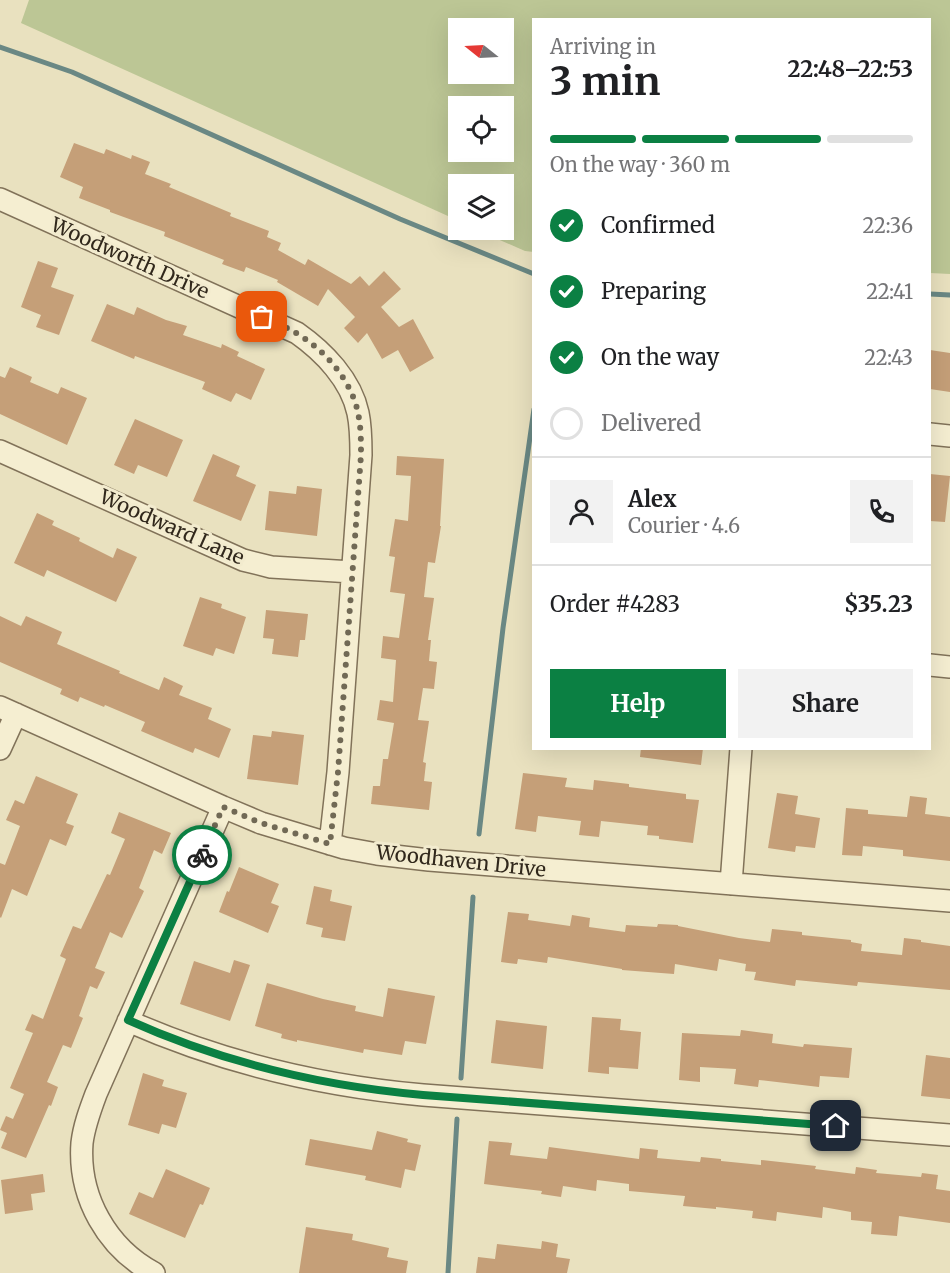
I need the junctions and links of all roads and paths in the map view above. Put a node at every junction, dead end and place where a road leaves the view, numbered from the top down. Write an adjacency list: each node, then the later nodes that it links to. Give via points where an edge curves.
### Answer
1 (0, 199): 5 (street, Woodworth Drive, via 284,327 307,340 326,358 349,389 357,405 360,426)
2 (931, 434): 3 (street)
3 (950, 436)
4 (0, 452): 5 (street, Woodward Lane, via 243,560 282,568)
5 (352, 572): 12 (street, Woodworth Drive)
6 (931, 665): 7 (street)
7 (950, 667)
8 (8, 710): 9 (street); 11 (street, Woodhaven Drive)
9 (0, 749)
10 (741, 750): 13 (street)
11 (223, 807): 12 (street, Woodhaven Drive); 15 (street)
12 (330, 844): 13 (street, Woodhaven Drive, via 429,860)
13 (731, 884): 14 (street, Woodhaven Drive)
14 (950, 901)
15 (128, 1020): 16 (street, via 240,1061 382,1091); 17 (street, via 91,1108 82,1163 88,1196 105,1229 125,1252)
16 (950, 1135)
17 (154, 1273)

